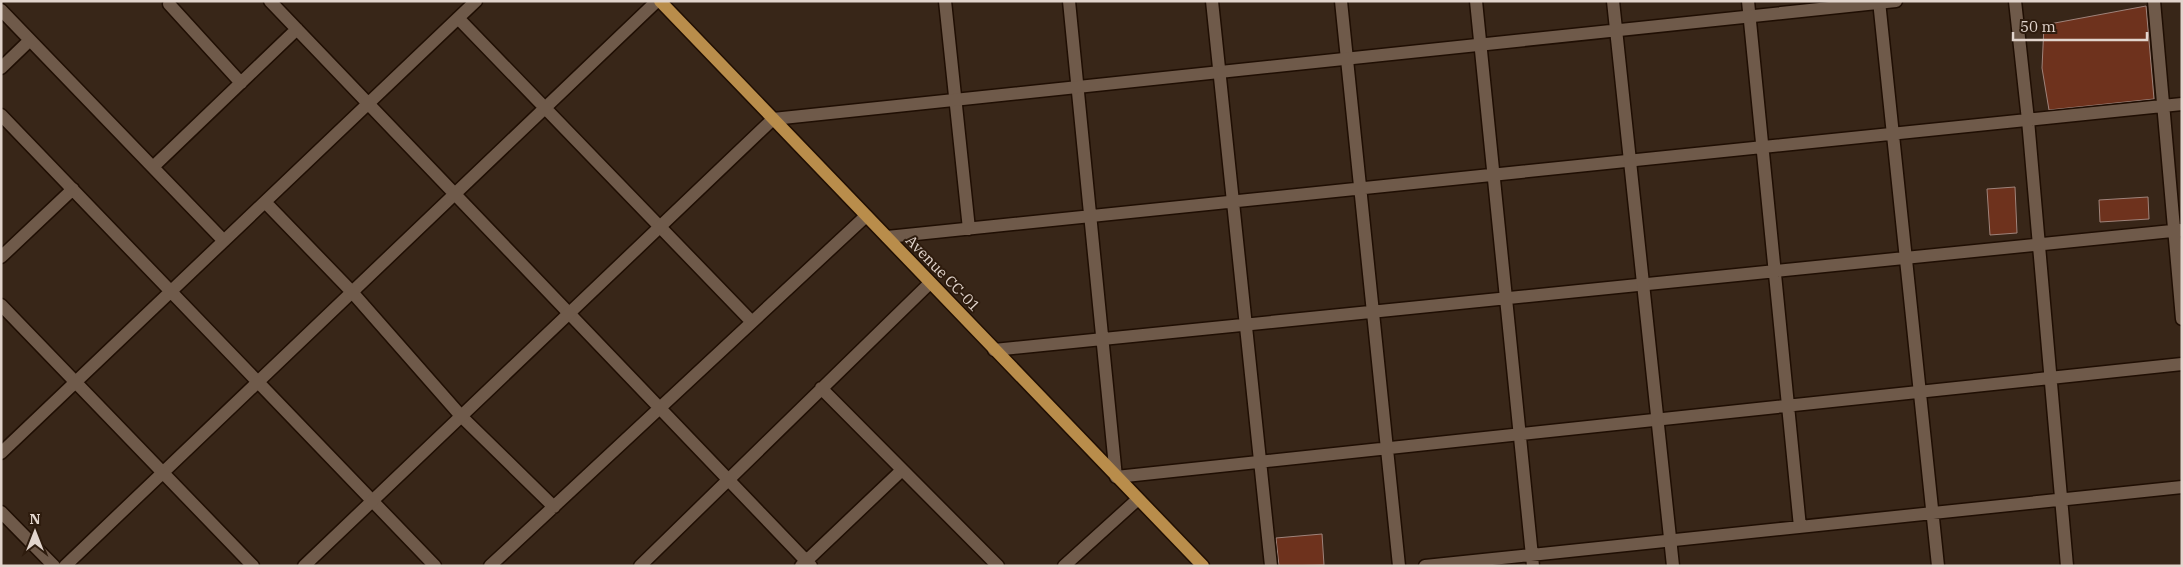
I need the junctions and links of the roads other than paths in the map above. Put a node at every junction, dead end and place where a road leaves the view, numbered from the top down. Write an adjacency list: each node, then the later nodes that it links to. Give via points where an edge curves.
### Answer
1 (270, 1): 19 (street)
2 (476, 1): 18 (street)
3 (659, 1): 32 (street); 34 (main road, Avenue CC-01)
4 (945, 1): 28 (street)
5 (1069, 1): 27 (street)
6 (1212, 1): 25 (street)
7 (1341, 1): 23 (street)
8 (1476, 1): 22 (street)
9 (1613, 1): 20 (street)
10 (1748, 1): 17 (street)
11 (1896, 1): 14 (street)
12 (2015, 1): 35 (street)
13 (2154, 1): 31 (street)
14 (1879, 2): 17 (street); 36 (street)
15 (168, 4): 26 (street)
16 (1, 10): 21 (street)
17 (1749, 17): 20 (street); 37 (street)
18 (458, 18): 29 (street); 32 (street)
19 (297, 29): 26 (street); 29 (street)
20 (1616, 31): 22 (street); 38 (street)
21 (30, 40): 24 (street); 39 (street)
22 (1480, 45): 23 (street); 40 (street)
23 (1347, 59): 25 (street); 41 (street)
24 (1, 68)
25 (1219, 72): 27 (street); 45 (street)
26 (241, 83): 39 (street)
27 (1078, 87): 28 (street); 47 (street)
28 (955, 100): 34 (street); 49 (street)
29 (368, 104): 43 (street); 44 (street)
30 (2182, 104): 31 (street)
31 (2163, 106): 35 (street); 50 (street)
32 (545, 108): 43 (street); 48 (street)
33 (1, 115): 42 (street)
34 (773, 119): 46 (main road, Avenue CC-01); 48 (street)
35 (2028, 120): 36 (street); 53 (street)
36 (1893, 134): 37 (street); 55 (street)
37 (1762, 147): 38 (street); 56 (street)
38 (1630, 161): 40 (street); 58 (street)
39 (153, 168): 52 (street)
40 (1494, 175): 41 (street); 61 (street)
41 (1360, 188): 45 (street); 63 (street)
42 (72, 189): 54 (street); 59 (street)
43 (455, 194): 60 (street); 64 (street)
44 (264, 202): 52 (street); 60 (street)
45 (1233, 202): 47 (street); 67 (street)
46 (866, 216): 51 (main road, Avenue CC-01); 66 (street)
47 (1090, 216): 49 (street); 68 (street)
48 (660, 227): 64 (street); 66 (street)
49 (969, 229): 51 (street)
50 (2178, 230): 53 (street); 65 (street)
51 (886, 237): 57 (main road, Avenue CC-01)
52 (224, 241): 59 (street)
53 (2039, 244): 55 (street); 71 (street)
54 (1, 257)
55 (1906, 258): 56 (street); 75 (street)
56 (1775, 271): 58 (street); 76 (street)
57 (930, 283): 69 (main road, Avenue CC-01); 74 (street)
58 (1643, 284): 61 (street); 79 (street)
59 (171, 292): 72 (street); 73 (street)
60 (352, 292): 73 (street); 78 (street)
61 (1506, 298): 63 (street); 80 (street)
62 (1, 305): 72 (street)
63 (1373, 312): 67 (street); 81 (street)
64 (569, 314): 77 (street); 78 (street)
65 (2182, 319)
66 (752, 322): 77 (street)
67 (1246, 324): 68 (street); 83 (street)
68 (1102, 338): 69 (street); 86 (street)
69 (994, 350): 86 (main road, Avenue CC-01)
70 (2182, 364): 71 (street)
71 (2051, 377): 75 (street); 90 (street)
72 (76, 382): 82 (street); 85 (street)
73 (258, 382): 85 (street); 91 (street)
74 (822, 388): 84 (street); 87 (street)
75 (1919, 391): 76 (street); 94 (street)
76 (1788, 406): 79 (street); 95 (street)
77 (660, 408): 87 (street); 92 (street)
78 (461, 416): 91 (street); 92 (street)
79 (1657, 420): 80 (street); 96 (street)
80 (1520, 434): 81 (street); 97 (street)
81 (1387, 448): 83 (street); 110 (street)
82 (1, 453)
83 (1260, 462): 86 (street); 109 (street)
84 (902, 470): 98 (street); 106 (street)
85 (163, 472): 100 (street); 101 (street)
86 (1116, 477): 89 (main road, Avenue CC-01)
87 (728, 480): 98 (street); 105 (street)
88 (2182, 487): 90 (street)
89 (1138, 499): 107 (street); 108 (main road, Avenue CC-01)
90 (2061, 499): 94 (street); 114 (street)
91 (372, 500): 102 (street); 103 (street)
92 (554, 507): 104 (street)
93 (1, 512): 99 (street)
94 (1932, 513): 95 (street); 113 (street)
95 (1800, 526): 96 (street)
96 (1670, 540): 97 (street); 112 (street)
97 (1533, 560): 111 (street)
98 (806, 564)
99 (54, 566)
100 (65, 566)
101 (253, 566)
102 (304, 566)
103 (436, 566)
104 (490, 566)
105 (640, 566)
106 (998, 566)
107 (1064, 566)
108 (1203, 566)
109 (1271, 566)
110 (1399, 566)
111 (1425, 566)
112 (1672, 566)
113 (1938, 566)
114 (2067, 566)

